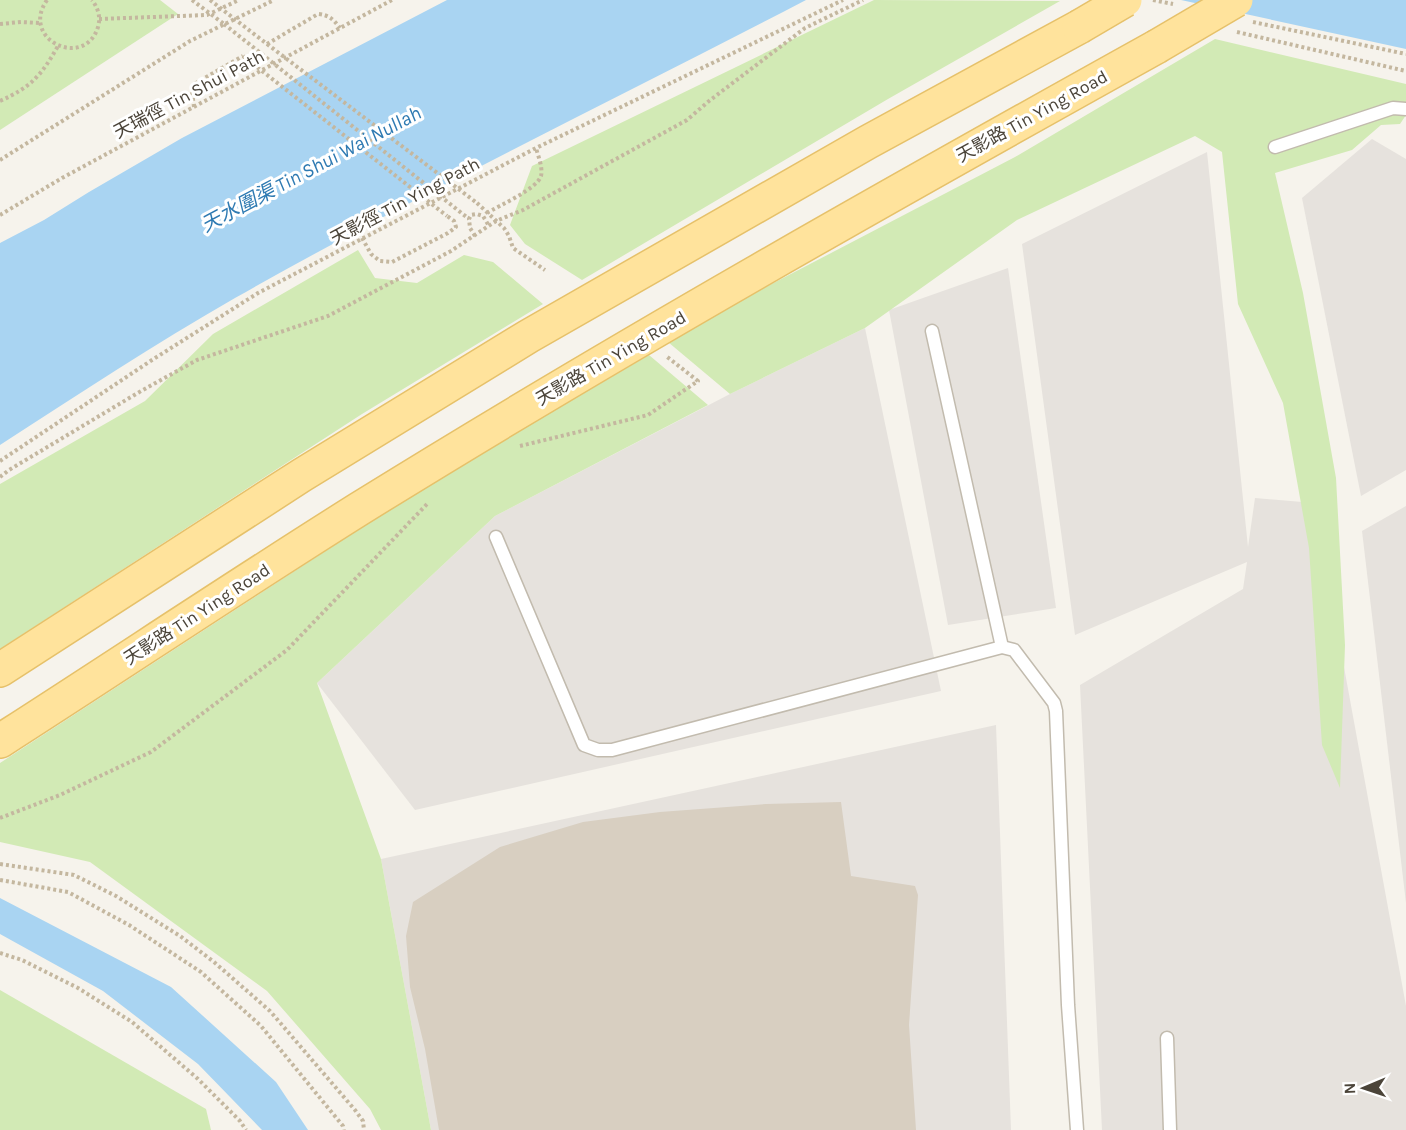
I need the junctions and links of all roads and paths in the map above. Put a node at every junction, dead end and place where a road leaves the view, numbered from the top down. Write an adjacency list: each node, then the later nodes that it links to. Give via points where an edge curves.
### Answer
1 (47, 0): 19 (path)
2 (92, 0): 16 (path)
3 (192, 0): 14 (path)
4 (210, 0): 13 (path)
5 (239, 0): 13 (path)
6 (274, 0): 17 (path)
7 (392, 0): 21 (path, 天瑞徑 Tin Shui Path)
8 (843, 0): 30 (path, 天影徑 Tin Ying Path)
9 (863, 0): 35 (path, via 805,28 687,120)
10 (1125, 0): 48 (main road, bridge, via 529,336 302,475)
11 (1153, 0): 12 (path)
12 (1176, 5)
13 (221, 9): 14 (path); 17 (path)
14 (211, 14): 16 (path); 20 (path)
15 (1237, 17): 24 (path); 25 (path); 49 (main road, 天影路 Tin Ying Road, bridge, via 1156,47 894,192 359,510)
16 (99, 19): 23 (path, via 86,44 77,48)
17 (235, 19): 20 (path); 22 (path)
18 (0, 23): 19 (path)
19 (40, 23): 23 (path, via 43,33)
20 (224, 24): 31 (path, via 190,41); 34 (path, bridge)
21 (340, 28): 22 (path, via 327,15 318,14); 27 (path, 天瑞徑 Tin Shui Path)
22 (267, 44): 32 (path, bridge)
23 (58, 46): 26 (path, via 33,82)
24 (1406, 54)
25 (1406, 71)
26 (0, 101)
27 (194, 107): 33 (path, 天瑞徑 Tin Shui Path, via 62,177); 38 (path, bridge, via 192,92 196,83 243,56 454,221 456,227 392,262 380,261 371,254)
28 (1406, 109): 29 (lane, via 1393,108)
29 (1275, 147)
30 (536, 148): 32 (path, via 541,176 535,185); 38 (path, 天影徑 Tin Ying Path)
31 (0, 160)
32 (487, 213): 35 (path)
33 (0, 215)
34 (469, 219): 36 (path, via 471,215 483,216); 37 (path)
35 (496, 222): 36 (path); 39 (path, via 509,236 513,248)
36 (489, 226): 37 (path)
37 (474, 236): 44 (path, via 328,316 197,360)
38 (362, 238): 43 (path, 天影徑 Tin Ying Path, via 258,293)
39 (545, 270)
40 (932, 331): 47 (lane)
41 (658, 350): 42 (path, via 698,381 648,415)
42 (515, 447)
43 (0, 461)
44 (0, 477)
45 (432, 499): 50 (path, via 288,650 151,752)
46 (496, 537): 47 (lane, via 584,745 598,750 612,750)
47 (1002, 647): 58 (lane, via 1019,655 1054,702 1056,711 1067,993)
48 (0, 670)
49 (0, 741)
50 (0, 819)
51 (0, 864): 57 (path, via 74,875 180,936 270,1011 355,1110)
52 (0, 880): 56 (path, via 68,892 129,925 201,972 261,1026)
53 (0, 953): 55 (path, via 78,988 132,1022 198,1079)
54 (1167, 1038): 59 (lane)
55 (246, 1130)
56 (344, 1130)
57 (364, 1130)
58 (1077, 1130)
59 (1170, 1130)

